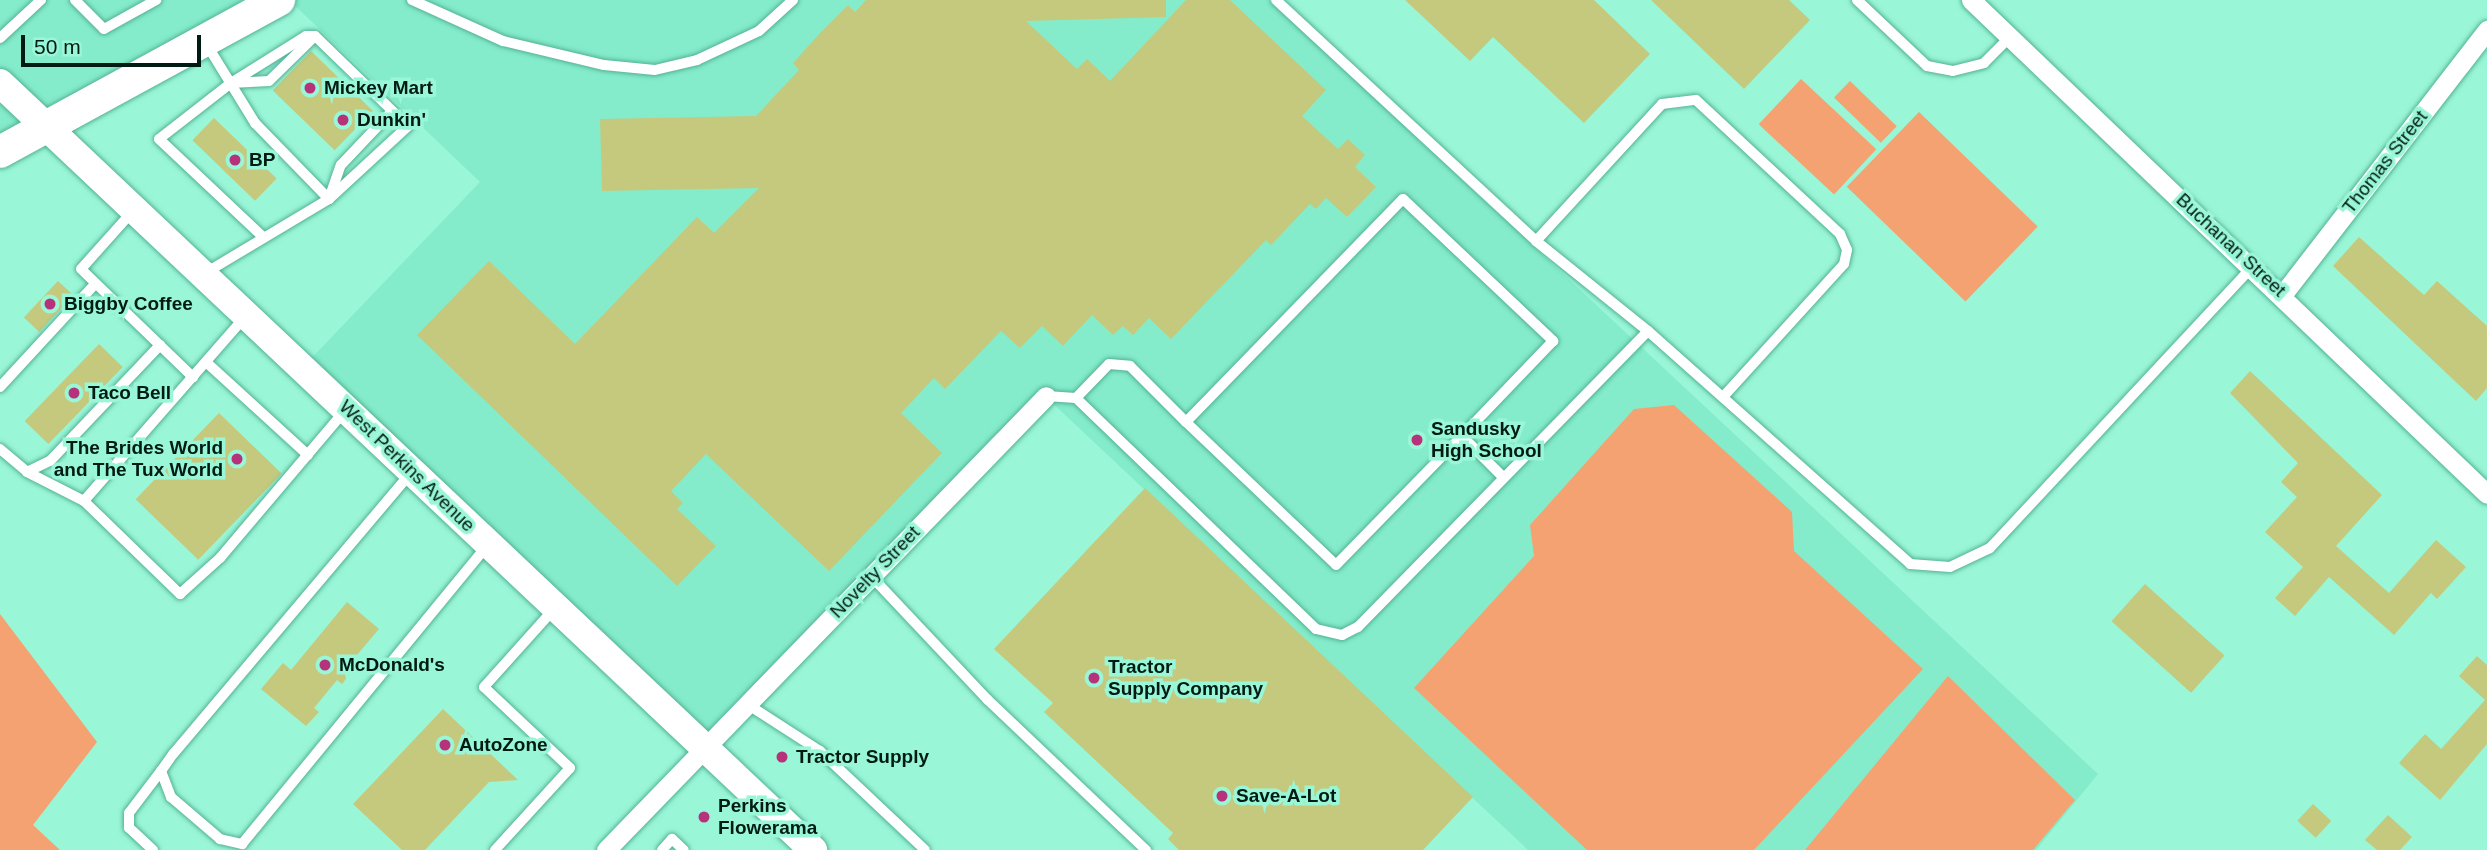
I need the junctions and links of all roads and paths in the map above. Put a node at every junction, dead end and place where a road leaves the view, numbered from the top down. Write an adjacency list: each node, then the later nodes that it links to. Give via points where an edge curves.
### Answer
1 (41, 0): 13 (lane)
2 (75, 0): 3 (lane, via 104,29)
3 (156, 0)
4 (412, 0): 5 (lane, via 503,41 604,65 655,70 697,60 759,31)
5 (793, 0)
6 (1276, 0): 23 (lane)
7 (1857, 0): 12 (lane, via 1927,66 1953,71 1984,63)
8 (1971, 0): 12 (street, Buchanan Street)
9 (269, 2): 14 (main road)
10 (2487, 30): 27 (street, Thomas Street)
11 (315, 36): 16 (lane, via 306,36); 16 (lane, via 269,81); 17 (lane)
12 (2010, 37): 24 (street, Buchanan Street)
13 (0, 38)
14 (204, 41): 16 (lane); 18 (main road)
15 (0, 83): 18 (main road, West Perkins Avenue)
16 (231, 83): 20 (lane, via 255,123); 22 (lane, via 159,139)
17 (392, 111): 20 (lane, via 341,165); 20 (lane, via 408,126)
18 (47, 128): 19 (main road); 21 (main road, West Perkins Avenue)
19 (0, 152)
20 (329, 199): 22 (lane)
21 (134, 209): 25 (main road, West Perkins Avenue); 26 (lane, via 81,269)
22 (262, 236): 25 (lane)
23 (1536, 242): 29 (lane); 35 (lane, via 1662,104 1679,98 1696,100 1840,234 1847,250 1844,264)
24 (2253, 266): 27 (street, Buchanan Street); 35 (lane, via 1990,548 1950,566 1910,564)
25 (203, 274): 28 (main road, West Perkins Avenue)
26 (95, 284): 30 (lane); 33 (lane)
27 (2283, 294): 45 (street, Buchanan Street)
28 (247, 315): 31 (lane); 37 (main road, West Perkins Avenue)
29 (1648, 331): 35 (lane); 44 (lane)
30 (160, 345): 32 (lane); 43 (lane, via 50,461)
31 (206, 362): 32 (lane); 41 (lane)
32 (193, 377): 46 (lane)
33 (1, 382)
34 (1046, 396): 36 (lane); 48 (street, Novelty Street)
35 (1723, 397)
36 (1076, 398): 38 (lane, via 1109,364 1130,366); 44 (lane, via 1316,629 1342,635 1358,627)
37 (347, 409): 41 (lane); 42 (main road, West Perkins Avenue)
38 (1186, 422): 39 (lane, via 1336,565); 39 (lane, via 1403,199 1553,341)
39 (1462, 436): 44 (lane)
40 (0, 449): 43 (lane)
41 (308, 455): 46 (lane, via 220,558 180,594)
42 (412, 471): 47 (main road, West Perkins Avenue); 52 (lane)
43 (27, 472): 46 (lane)
44 (1502, 476)
45 (2487, 494)
46 (84, 501)
47 (489, 544): 49 (main road, West Perkins Avenue); 53 (lane)
48 (871, 576): 50 (street, Novelty Street); 61 (lane, via 988,700)
49 (555, 607): 51 (main road, West Perkins Avenue); 55 (lane, via 484,687 570,768)
50 (746, 704): 51 (street, Novelty Street); 60 (lane, via 820,751)
51 (703, 748): 56 (street, Novelty Street); 59 (main road, West Perkins Avenue)
52 (162, 771): 53 (lane, via 171,797 220,839); 54 (lane, via 130,813 129,828)
53 (240, 847)
54 (153, 850)
55 (495, 850)
56 (606, 850)
57 (662, 850): 58 (lane, via 673,839)
58 (684, 850)
59 (813, 850)
60 (925, 850)
61 (1146, 850)

